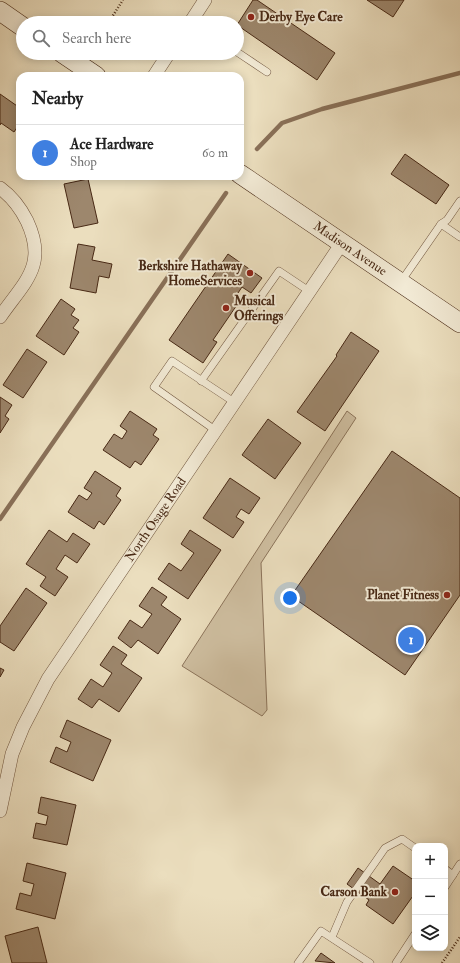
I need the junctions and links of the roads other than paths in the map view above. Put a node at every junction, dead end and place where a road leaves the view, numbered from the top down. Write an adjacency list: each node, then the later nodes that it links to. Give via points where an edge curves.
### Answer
1 (205, 0): 3 (street)
2 (0, 11): 4 (main road)
3 (196, 16)
4 (16, 21)
5 (244, 57): 10 (lane)
6 (72, 60): 8 (main road)
7 (164, 60): 9 (street)
8 (90, 72)
9 (157, 72)
10 (266, 72)
11 (244, 177): 16 (main road, Madison Avenue)
12 (0, 188): 19 (street, via 15,202 25,217 34,235 36,248 32,271)
13 (460, 201): 14 (lane, via 447,220)
14 (441, 224): 15 (lane); 17 (lane)
15 (460, 237)
16 (342, 243): 17 (main road, Madison Avenue); 18 (street, North Osage Road)
17 (400, 283): 20 (main road, Madison Avenue)
18 (309, 291): 21 (lane, via 279,271); 22 (street, North Osage Road)
19 (0, 317)
20 (460, 323)
21 (201, 381): 22 (lane); 23 (lane, via 172,361 154,387)
22 (234, 402): 23 (street, North Osage Road)
23 (215, 430): 24 (street, North Osage Road, via 48,679 28,716 12,754)
24 (0, 811)
25 (412, 846): 30 (lane, via 402,839 385,848 347,902)
26 (460, 864): 28 (lane)
27 (448, 871): 28 (lane)
28 (453, 875): 29 (lane)
29 (448, 882)
30 (332, 937): 32 (lane, via 321,930); 33 (lane)
31 (412, 939): 34 (lane)
32 (300, 962)
33 (370, 963)
34 (396, 963)

